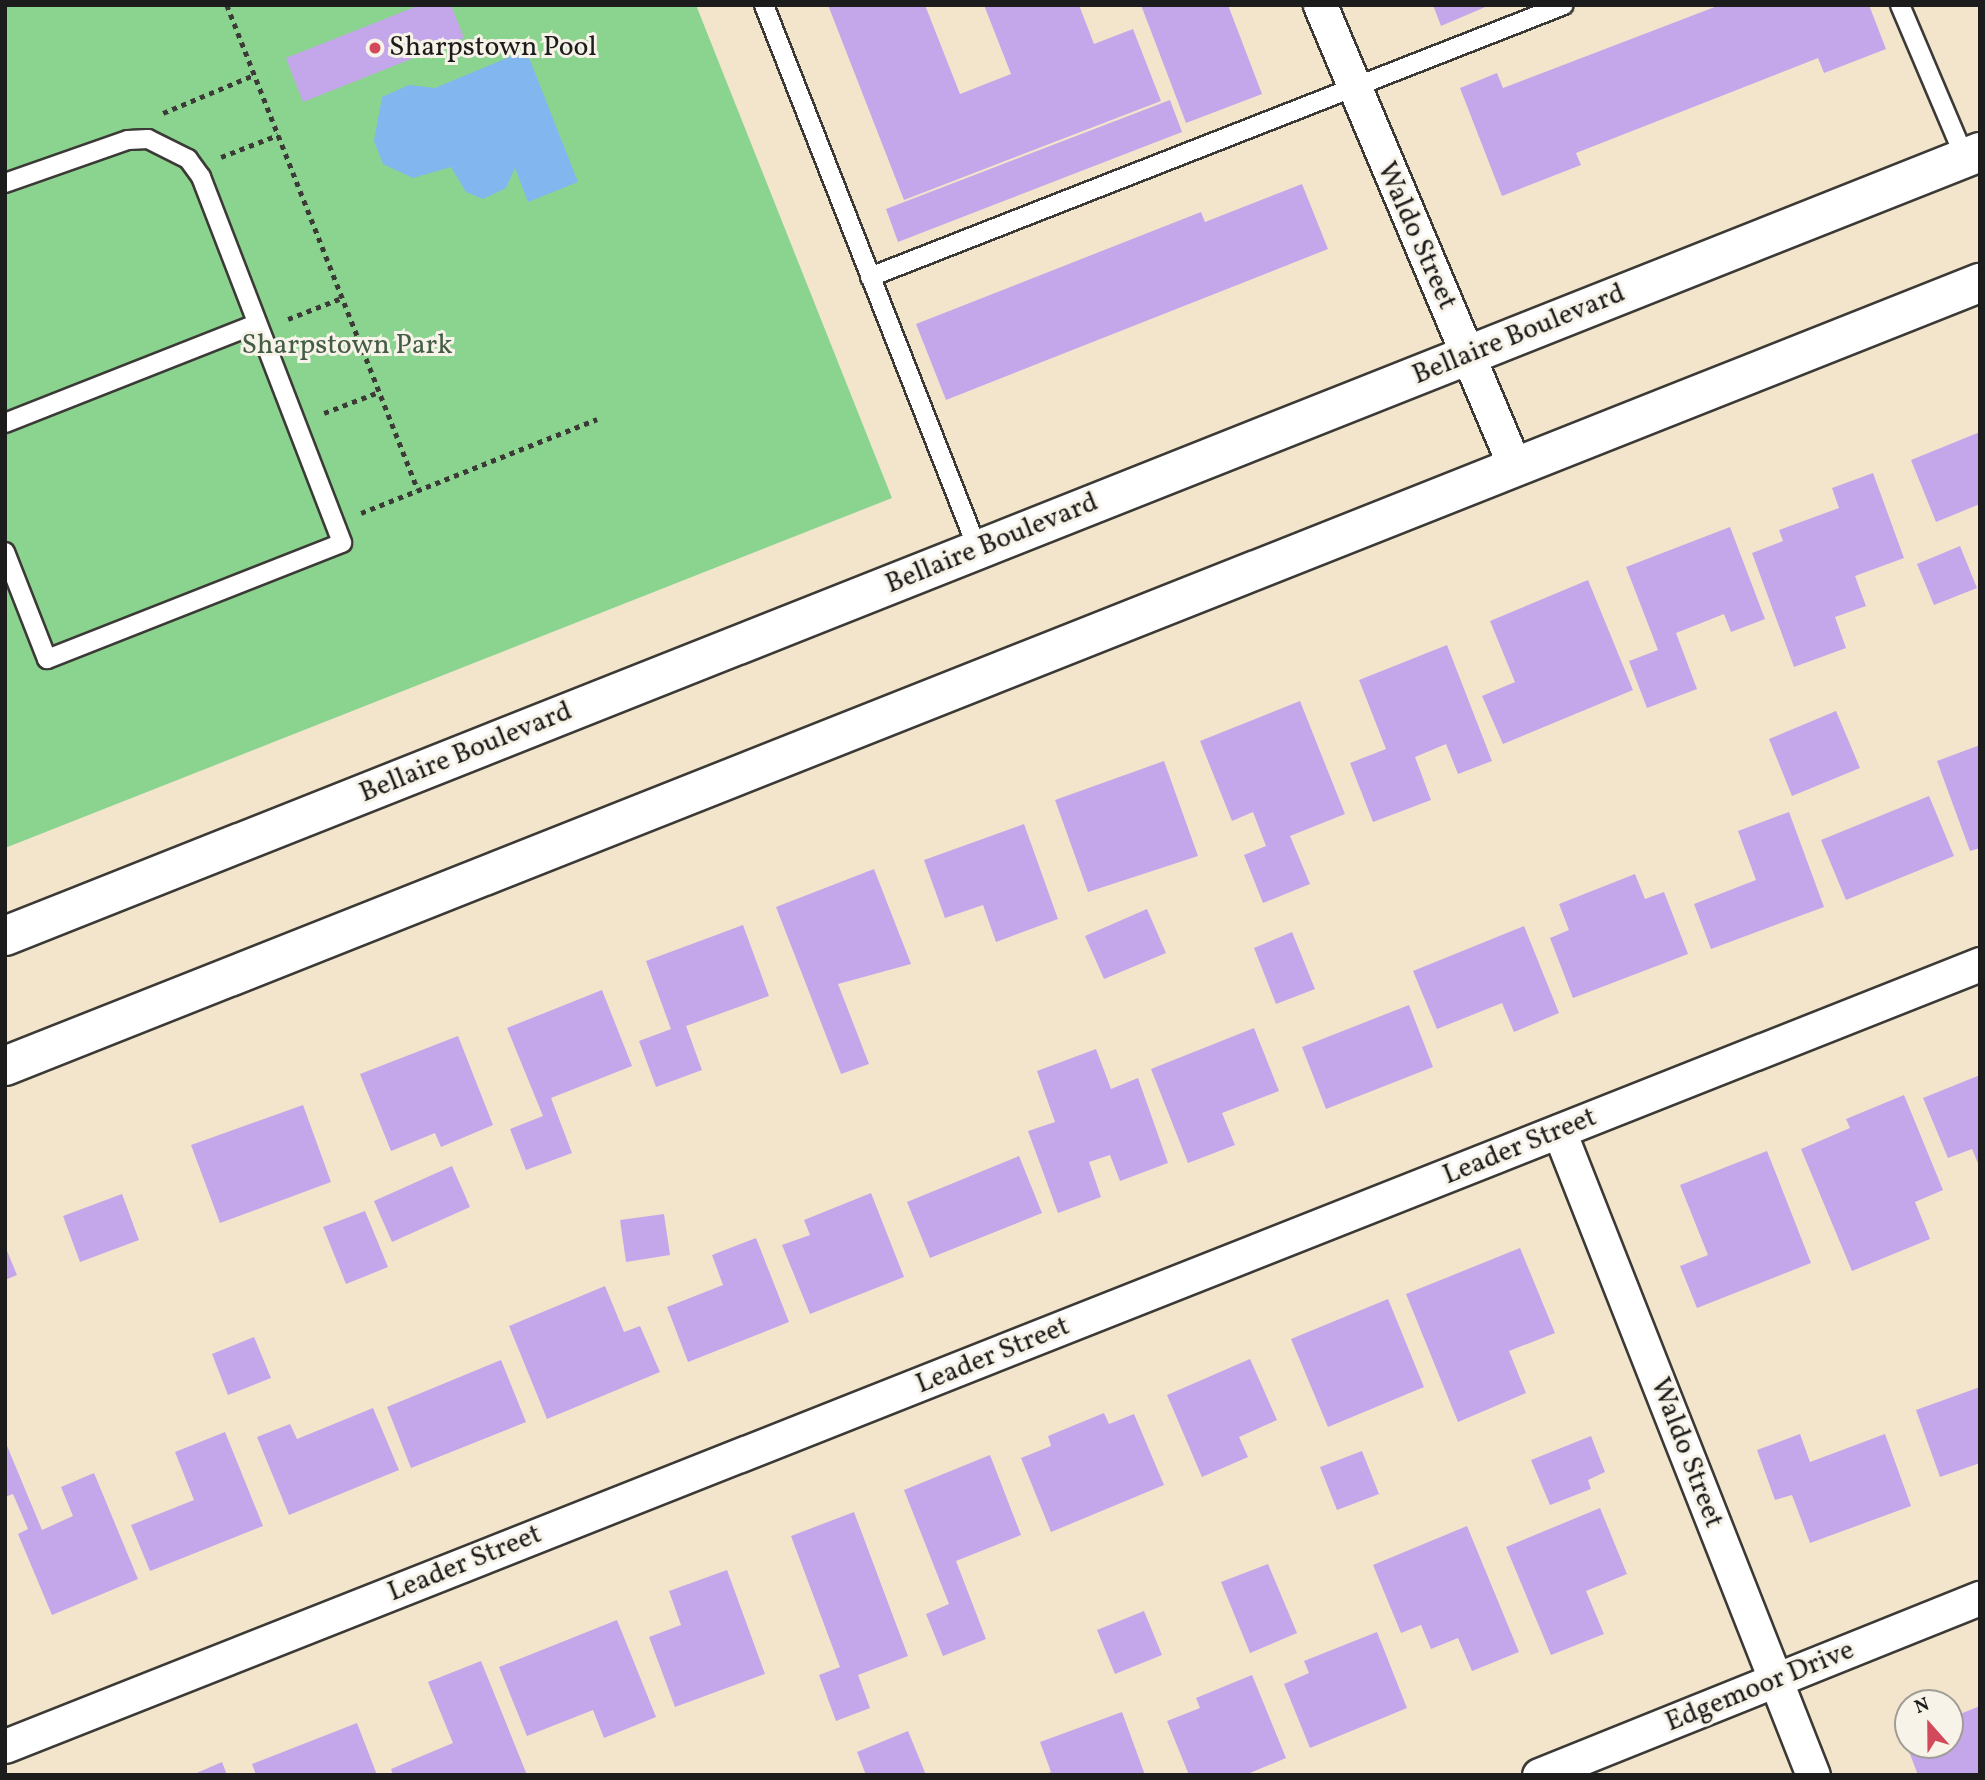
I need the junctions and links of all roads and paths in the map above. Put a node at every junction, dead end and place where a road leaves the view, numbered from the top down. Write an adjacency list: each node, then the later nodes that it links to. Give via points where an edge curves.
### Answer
1 (227, 5): 6 (path)
2 (764, 5): 13 (lane)
3 (1320, 5): 7 (street, Waldo Street)
4 (1564, 5): 7 (lane)
5 (1900, 5): 10 (lane)
6 (254, 75): 8 (path); 9 (path, via 142,121)
7 (1351, 87): 13 (lane); 17 (street, Waldo Street)
8 (278, 135): 11 (path); 15 (path)
9 (128, 141): 11 (lane, via 167,145); 12 (lane)
10 (1972, 155): 17 (main road, Bellaire Boulevard)
11 (194, 167): 16 (lane)
12 (5, 183)
13 (870, 276): 25 (lane)
14 (1980, 283): 22 (main road)
15 (342, 298): 16 (path); 18 (path)
16 (257, 327): 20 (lane); 21 (lane)
17 (1468, 355): 22 (street, Waldo Street); 25 (main road, Bellaire Boulevard)
18 (379, 392): 21 (path); 23 (path)
19 (597, 418): 23 (path)
20 (5, 423)
21 (295, 424): 24 (lane)
22 (1515, 467): 29 (main road)
23 (418, 490): 24 (path)
24 (334, 523): 26 (lane, via 342,543 47,659)
25 (978, 550): 27 (main road, Bellaire Boulevard)
26 (5, 552)
27 (5, 936)
28 (1980, 964): 30 (street, Leader Street)
29 (7, 1060)
30 (1559, 1131): 32 (street, Waldo Street); 33 (street, Leader Street)
31 (1980, 1598): 32 (street, Edgemoor Drive)
32 (1776, 1681): 34 (street, Edgemoor Drive); 35 (street, Waldo Street)
33 (5, 1746)
34 (1539, 1775)
35 (1813, 1775)

